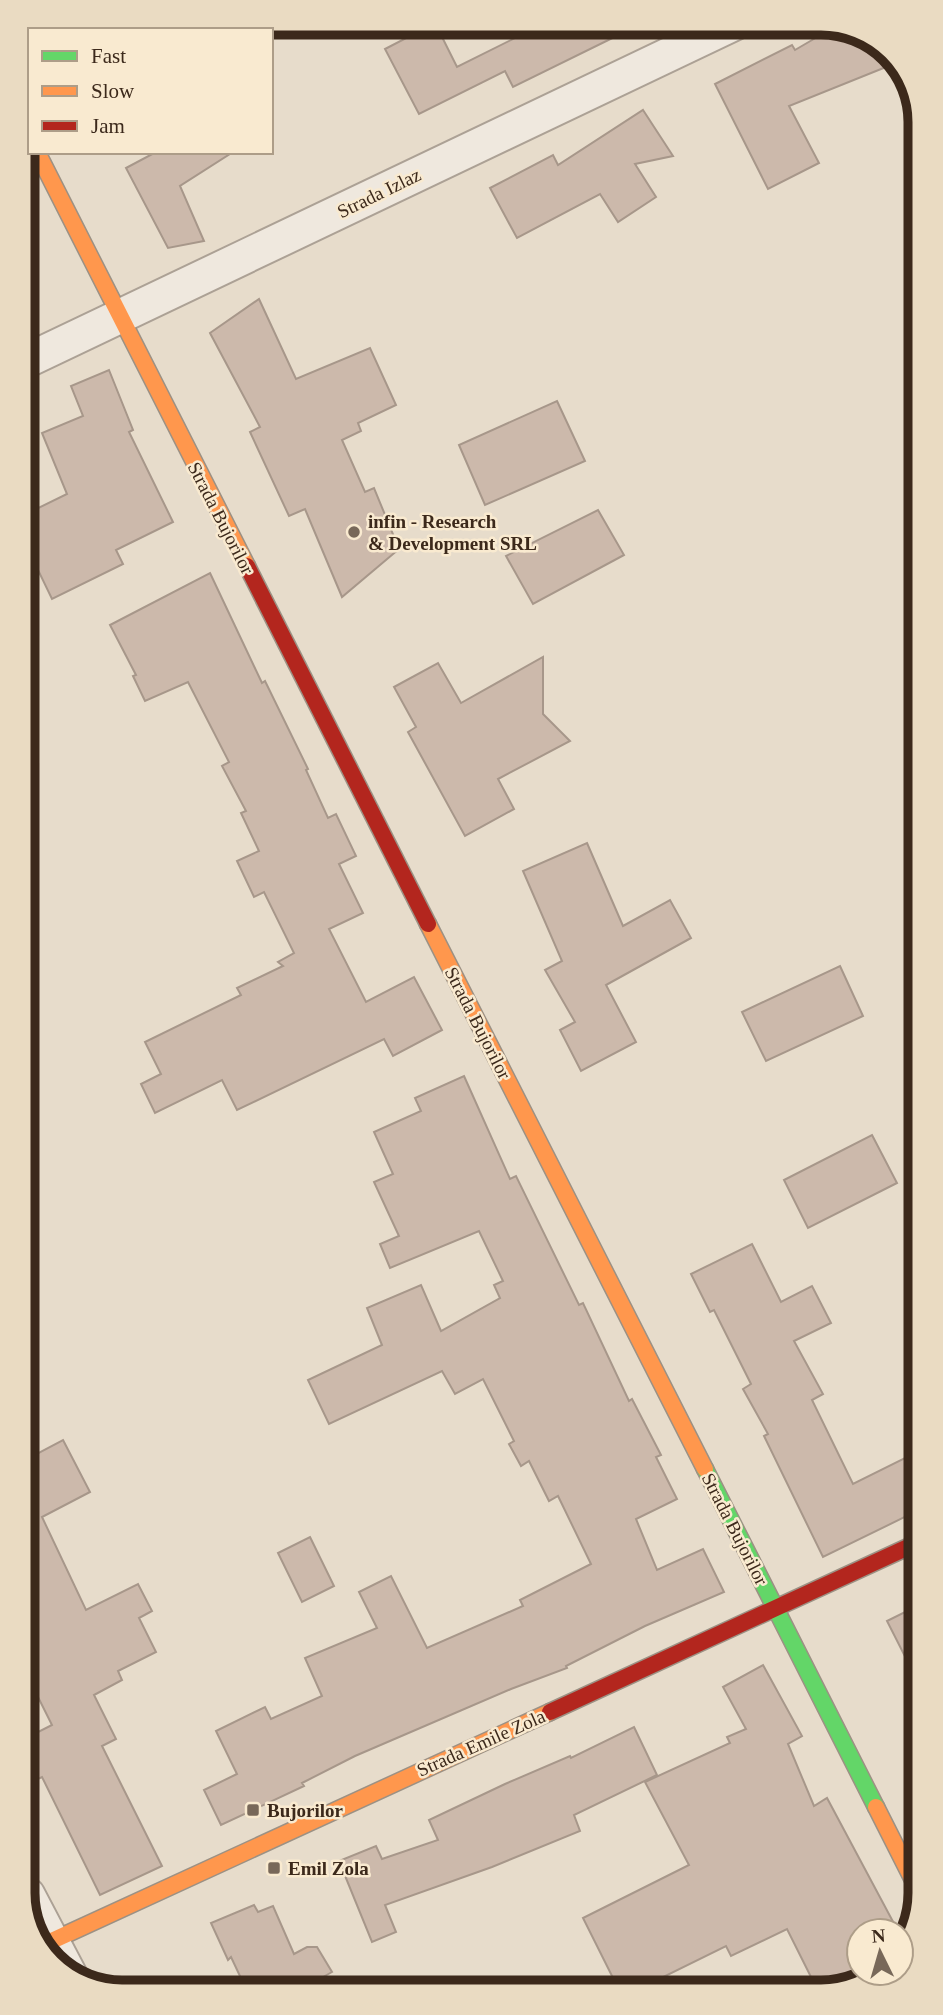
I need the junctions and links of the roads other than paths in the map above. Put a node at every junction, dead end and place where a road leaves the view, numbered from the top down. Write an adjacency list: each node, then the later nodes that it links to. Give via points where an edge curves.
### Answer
1 (709, 35): 3 (street, Strada Izlaz)
2 (38, 154): 3 (main road, Strada Bujorilor)
3 (119, 317): 4 (street, Strada Izlaz); 6 (main road, Strada Bujorilor)
4 (35, 357)
5 (908, 1547): 6 (main road, Strada Emile Zola)
6 (776, 1608): 7 (main road, Strada Bujorilor); 8 (main road, Strada Emile Zola)
7 (908, 1870)
8 (50, 1941)

